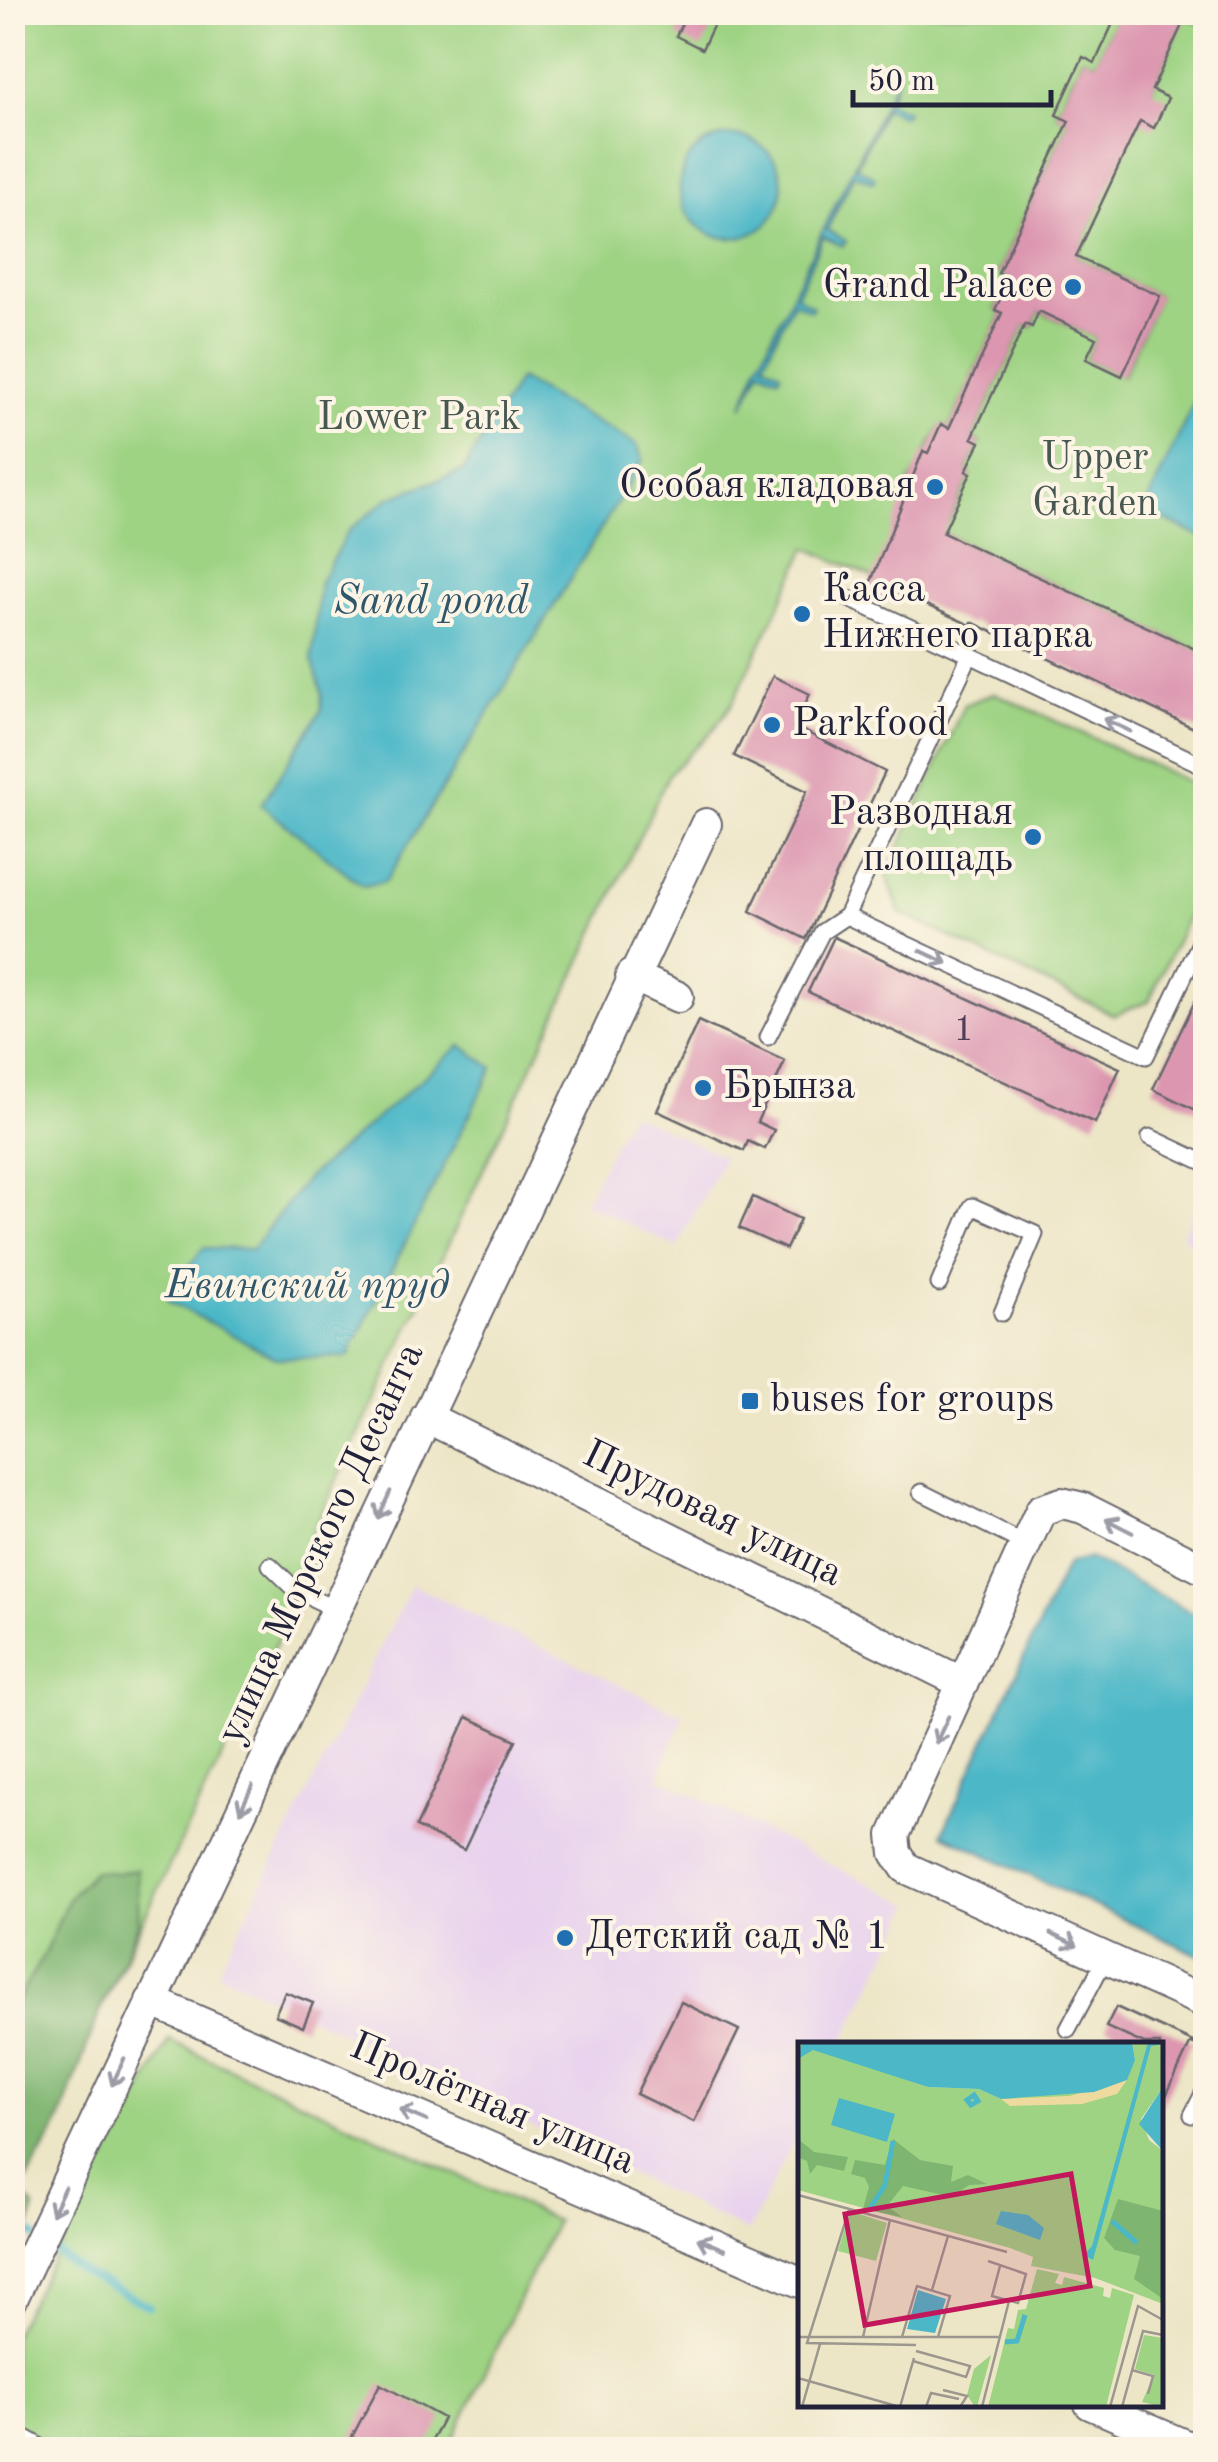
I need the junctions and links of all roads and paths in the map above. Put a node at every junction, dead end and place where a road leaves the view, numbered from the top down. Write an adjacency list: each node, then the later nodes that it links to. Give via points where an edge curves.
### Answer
1 (848, 599): 2 (lane)
2 (970, 655): 3 (lane, one-way to 2); 5 (lane)
3 (1206, 766)
4 (706, 824): 7 (street, улица Морского Десанта)
5 (846, 916): 6 (lane, one-way to 6, via 1146,1056); 9 (lane, via 822,932)
6 (1206, 930)
7 (631, 976): 8 (street); 14 (street, улица Морского Десанта)
8 (678, 997)
9 (768, 1037)
10 (1150, 1138): 11 (lane)
11 (1206, 1158)
12 (939, 1284): 13 (lane, via 972,1206 1035,1234)
13 (1002, 1312)
14 (426, 1417): 19 (street, улица Морского Десанта, one-way to 19); 20 (street, Прудовая улица)
15 (920, 1492): 16 (lane)
16 (1025, 1544): 18 (street, one-way to 16, via 1062,1503 1041,1510); 20 (street)
17 (270, 1565): 19 (lane, via 297,1591)
18 (1206, 1570)
19 (335, 1609): 22 (street, улица Морского Десанта, one-way to 22)
20 (964, 1683): 21 (street, one-way to 21, via 894,1835 896,1853 906,1868)
21 (1105, 1958): 23 (street); 24 (lane)
22 (151, 2001): 27 (street, Пролётная улица, one-way to 22); 28 (street, улица Морского Десанта, one-way to 28)
23 (1206, 2003)
24 (1068, 2029)
25 (1206, 2088): 26 (lane)
26 (1192, 2115)
27 (798, 2281)
28 (12, 2299)
29 (1097, 2407): 32 (street)
30 (12, 2440): 31 (street)
31 (32, 2450)
32 (1196, 2450)

